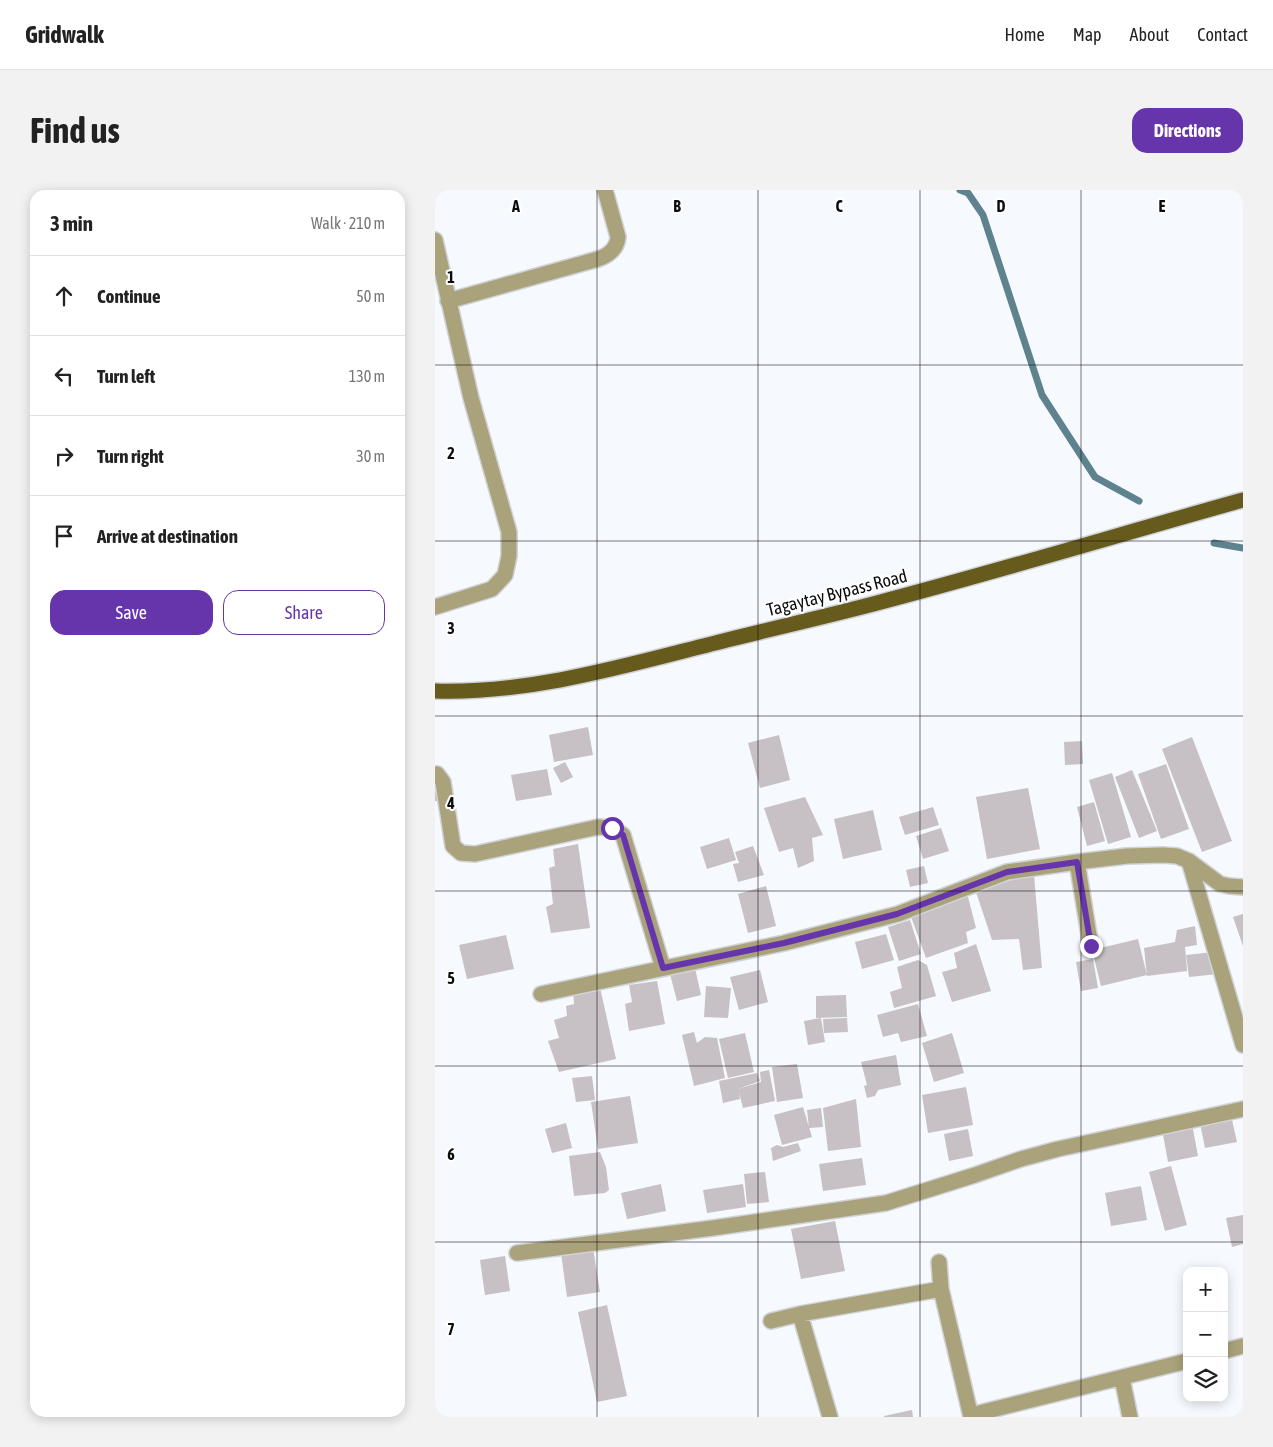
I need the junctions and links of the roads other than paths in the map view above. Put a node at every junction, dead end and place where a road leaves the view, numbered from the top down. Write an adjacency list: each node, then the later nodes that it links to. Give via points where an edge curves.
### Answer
1 (605, 190): 3 (street, via 618,237 617,245 610,253)
2 (435, 240): 3 (street)
3 (448, 301): 5 (street, via 509,532 509,556 505,575 492,589)
4 (1243, 500): 6 (main road, Tagaytay Bypass Road, via 876,604 652,659 527,686)
5 (435, 607)
6 (435, 691)
7 (435, 774): 12 (street, via 443,782 453,846 461,853 475,854 598,827 612,828 623,835)
8 (1189, 861): 9 (street, via 1163,855); 10 (street, via 1220,884); 14 (street)
9 (1077, 862): 11 (street); 12 (street, via 1007,872 897,914 784,943)
10 (1243, 887)
11 (1091, 946)
12 (663, 968): 13 (street)
13 (541, 994)
14 (1243, 1045)
15 (1243, 1109): 16 (street, via 1039,1154 886,1203)
16 (517, 1253)
17 (939, 1262): 18 (street)
18 (941, 1289): 19 (street); 25 (street)
19 (800, 1314): 20 (street); 26 (street)
20 (771, 1321)
21 (1243, 1346): 22 (street)
22 (1228, 1350)
23 (1183, 1362): 24 (street)
24 (1122, 1378): 25 (street); 27 (street)
25 (971, 1416)
26 (830, 1417)
27 (1129, 1417)

